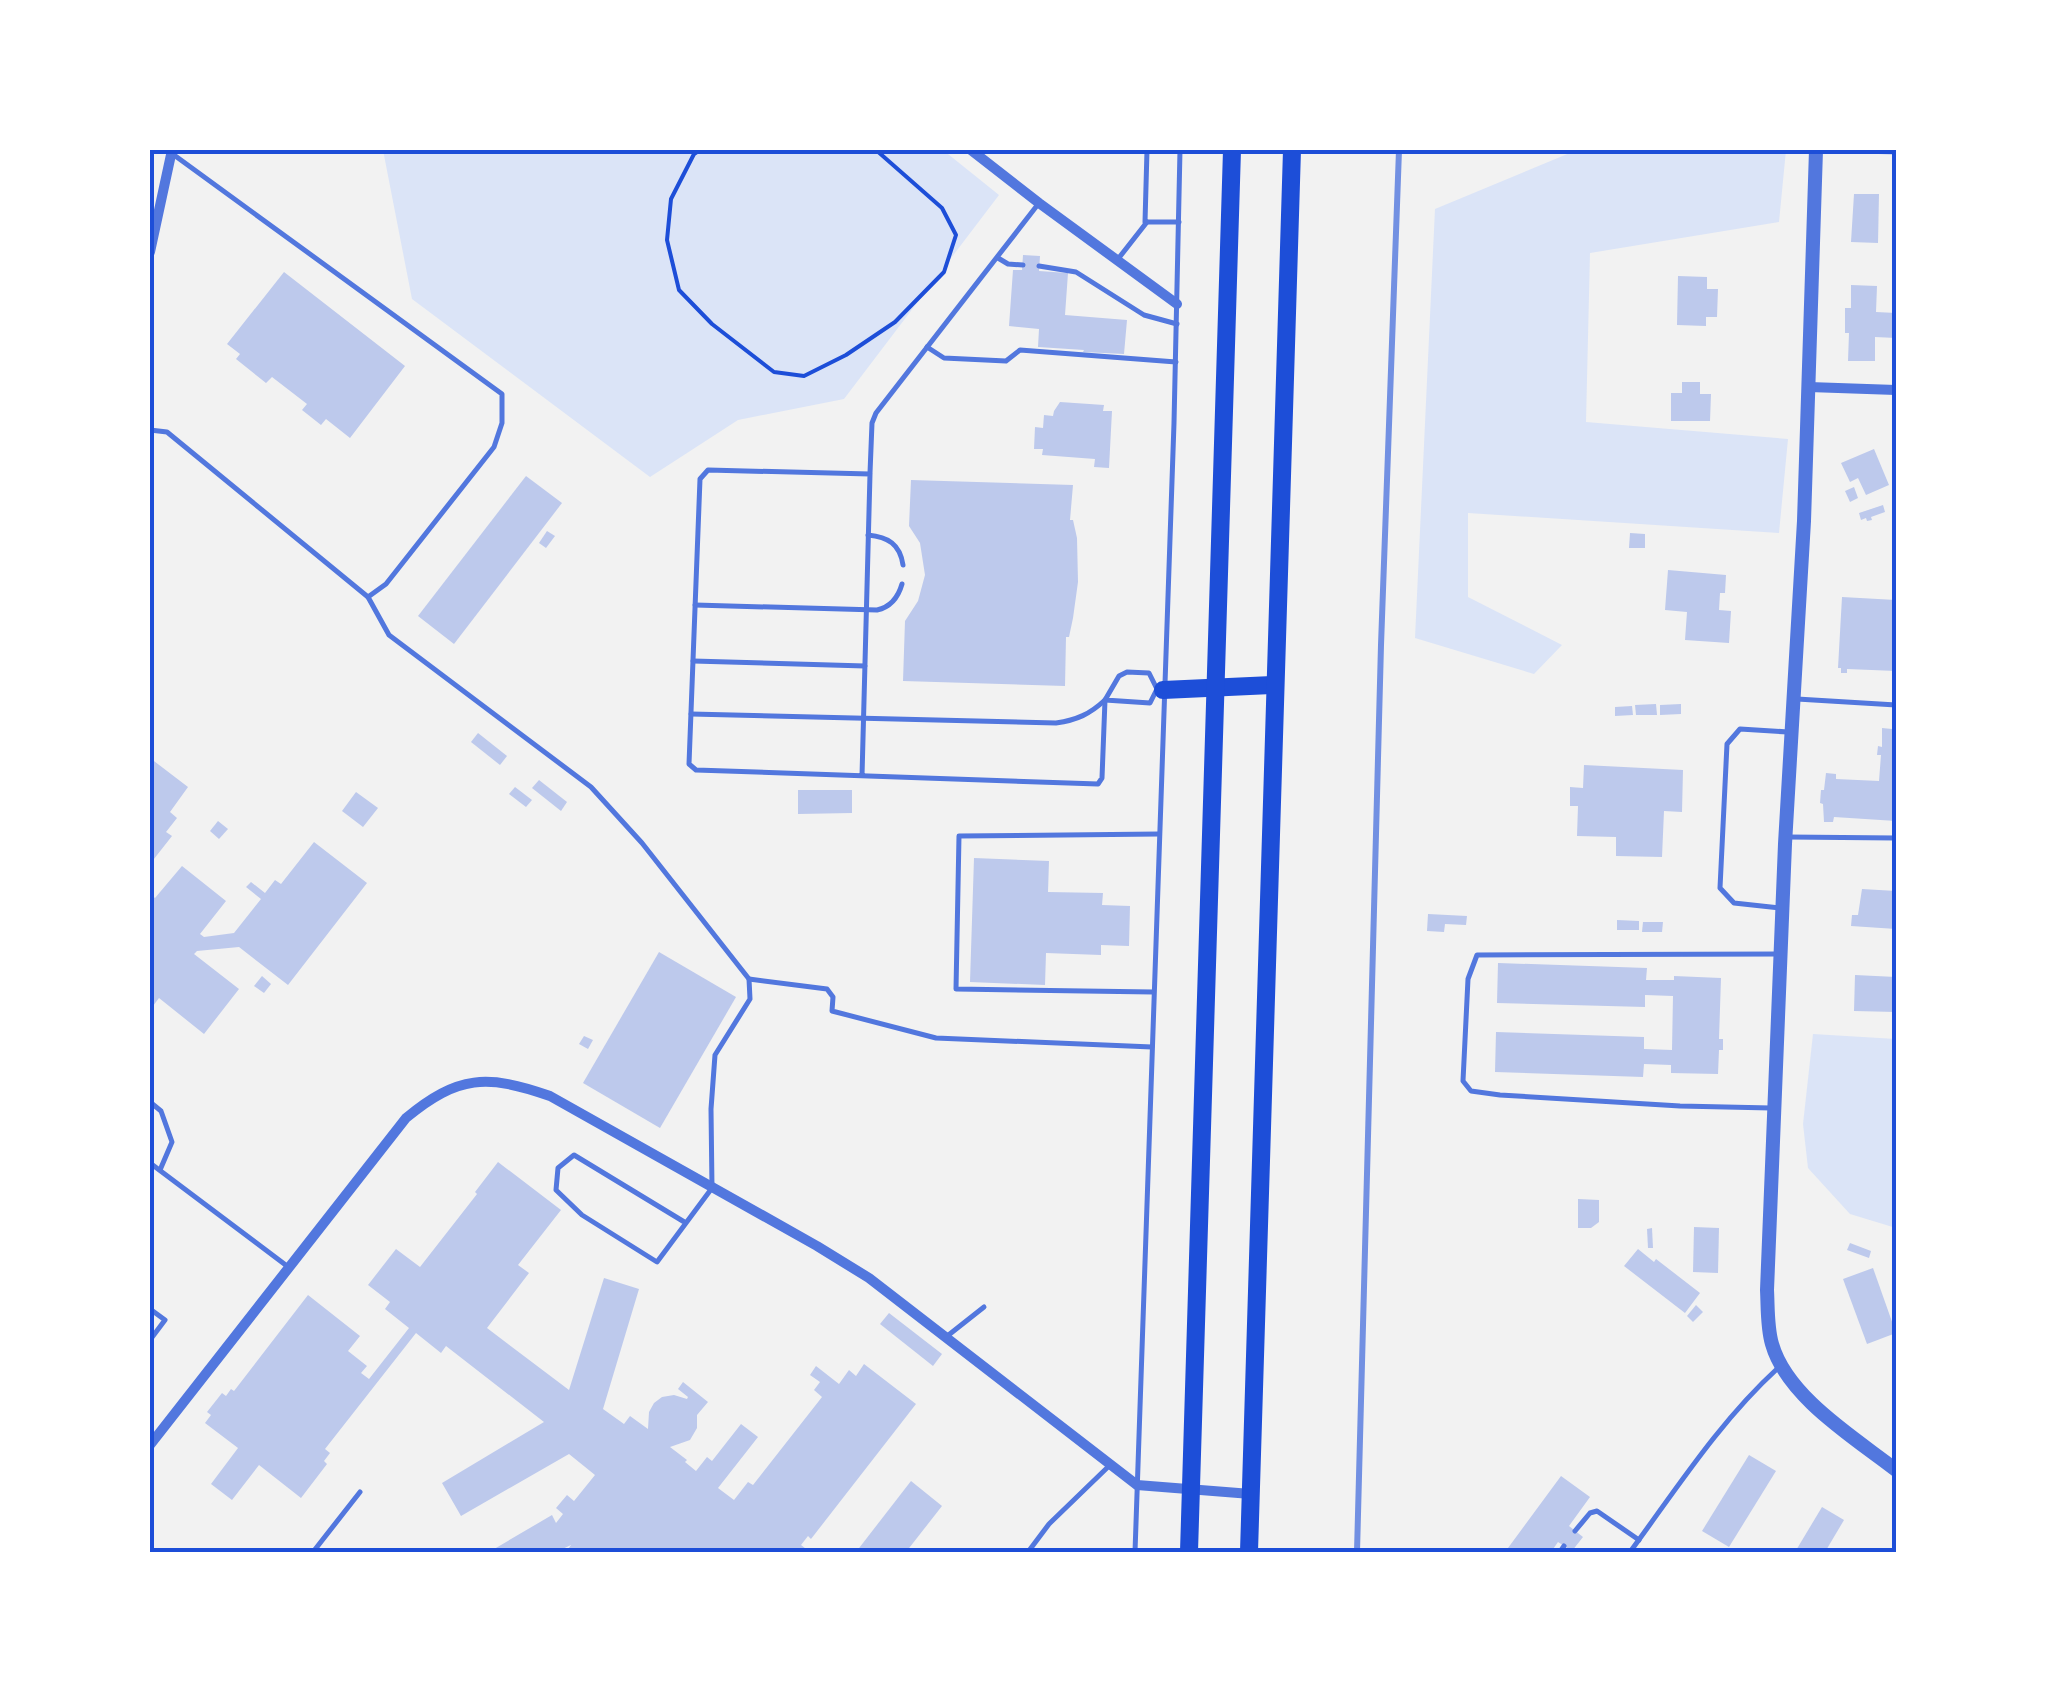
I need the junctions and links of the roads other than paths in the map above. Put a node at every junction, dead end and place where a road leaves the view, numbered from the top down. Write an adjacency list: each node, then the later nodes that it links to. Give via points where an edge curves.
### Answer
1 (971, 150): 8 (street)
2 (1147, 150): 9 (lane)
3 (1180, 150): 10 (lane)
4 (1232, 150): 34 (main road)
5 (1292, 150): 33 (main road)
6 (1816, 150): 21 (street)
7 (172, 152): 11 (street); 28 (lane, via 502,394 494,447 386,584)
8 (1039, 203): 13 (lane); 14 (street)
9 (1146, 222): 10 (lane); 14 (lane)
10 (1178, 222): 17 (lane)
11 (152, 236): 12 (street)
12 (150, 252)
13 (997, 257): 15 (lane); 19 (lane)
14 (1117, 260): 17 (street)
15 (1023, 265)
16 (1039, 266): 18 (lane, via 1076,272 1144,315)
17 (1177, 304): 18 (lane)
18 (1177, 324): 20 (lane)
19 (927, 347): 20 (lane, via 944,358 1006,361 1025,350); 24 (lane, via 873,418)
20 (1176, 362): 35 (lane)
21 (1809, 386): 22 (street); 36 (street)
22 (1896, 390)
23 (150, 430): 28 (lane, via 166,432)
24 (870, 474): 25 (lane); 29 (lane, via 702,474)
25 (868, 535): 26 (lane, via 892,542); 30 (lane)
26 (903, 565)
27 (902, 584): 30 (lane, via 885,608)
28 (368, 597): 48 (lane, via 390,635 590,787)
29 (696, 605): 30 (lane); 31 (lane)
30 (866, 610): 32 (lane)
31 (694, 660): 32 (lane); 39 (lane)
32 (864, 666): 40 (lane)
33 (1274, 685): 34 (main road); 69 (main road)
34 (1216, 688): 35 (main road); 67 (main road)
35 (1160, 690): 37 (lane, via 1150,703); 37 (lane, via 1149,673 1126,672); 43 (lane)
36 (1794, 699): 38 (lane); 41 (street)
37 (1105, 700): 40 (lane, via 1086,716 1056,723); 42 (lane, via 1098,784)
38 (1896, 705)
39 (691, 714): 40 (lane); 42 (lane, via 689,764 696,770)
40 (864, 718): 42 (lane)
41 (1792, 732): 44 (street); 46 (lane, via 1740,730 1727,744 1720,888 1734,903)
42 (862, 776)
43 (1158, 834): 49 (lane); 49 (lane, via 959,836 956,989)
44 (1785, 837): 45 (lane); 46 (street)
45 (1896, 838)
46 (1782, 908): 47 (street)
47 (1780, 954): 52 (street); 52 (lane, via 1478,955 1468,979 1462,1081 1472,1091 1500,1095)
48 (749, 979): 50 (lane, via 827,990 832,1011 936,1038); 55 (lane, via 750,999 715,1055)
49 (1154, 992): 50 (lane)
50 (1152, 1047): 66 (lane)
51 (150, 1102): 54 (lane, via 161,1111 172,1142)
52 (1774, 1108): 62 (street, via 1767,1290)
53 (150, 1163): 54 (lane)
54 (160, 1170): 57 (lane)
55 (712, 1188): 56 (lane); 57 (street, via 550,1096 515,1084 472,1083 430,1098 406,1118); 60 (street, via 868,1278)
56 (686, 1223): 56 (lane, via 657,1262 556,1190 558,1168 574,1155)
57 (290, 1268): 63 (street)
58 (984, 1306): 60 (lane)
59 (150, 1308): 61 (lane, via 165,1320)
60 (946, 1337): 64 (street)
61 (150, 1340)
62 (1781, 1366): 65 (street, via 1818,1409); 71 (lane, via 1726,1420)
63 (150, 1445)
64 (1110, 1465): 66 (street); 73 (lane)
65 (1896, 1470)
66 (1137, 1485): 67 (street); 74 (lane)
67 (1191, 1490): 69 (street); 75 (main road)
68 (360, 1492): 72 (lane)
69 (1250, 1494): 76 (main road)
70 (1575, 1531): 71 (lane, via 1598,1511)
71 (1639, 1540): 77 (lane)
72 (312, 1552)
73 (1028, 1552)
74 (1135, 1552)
75 (1189, 1552)
76 (1249, 1552)
77 (1630, 1552)

